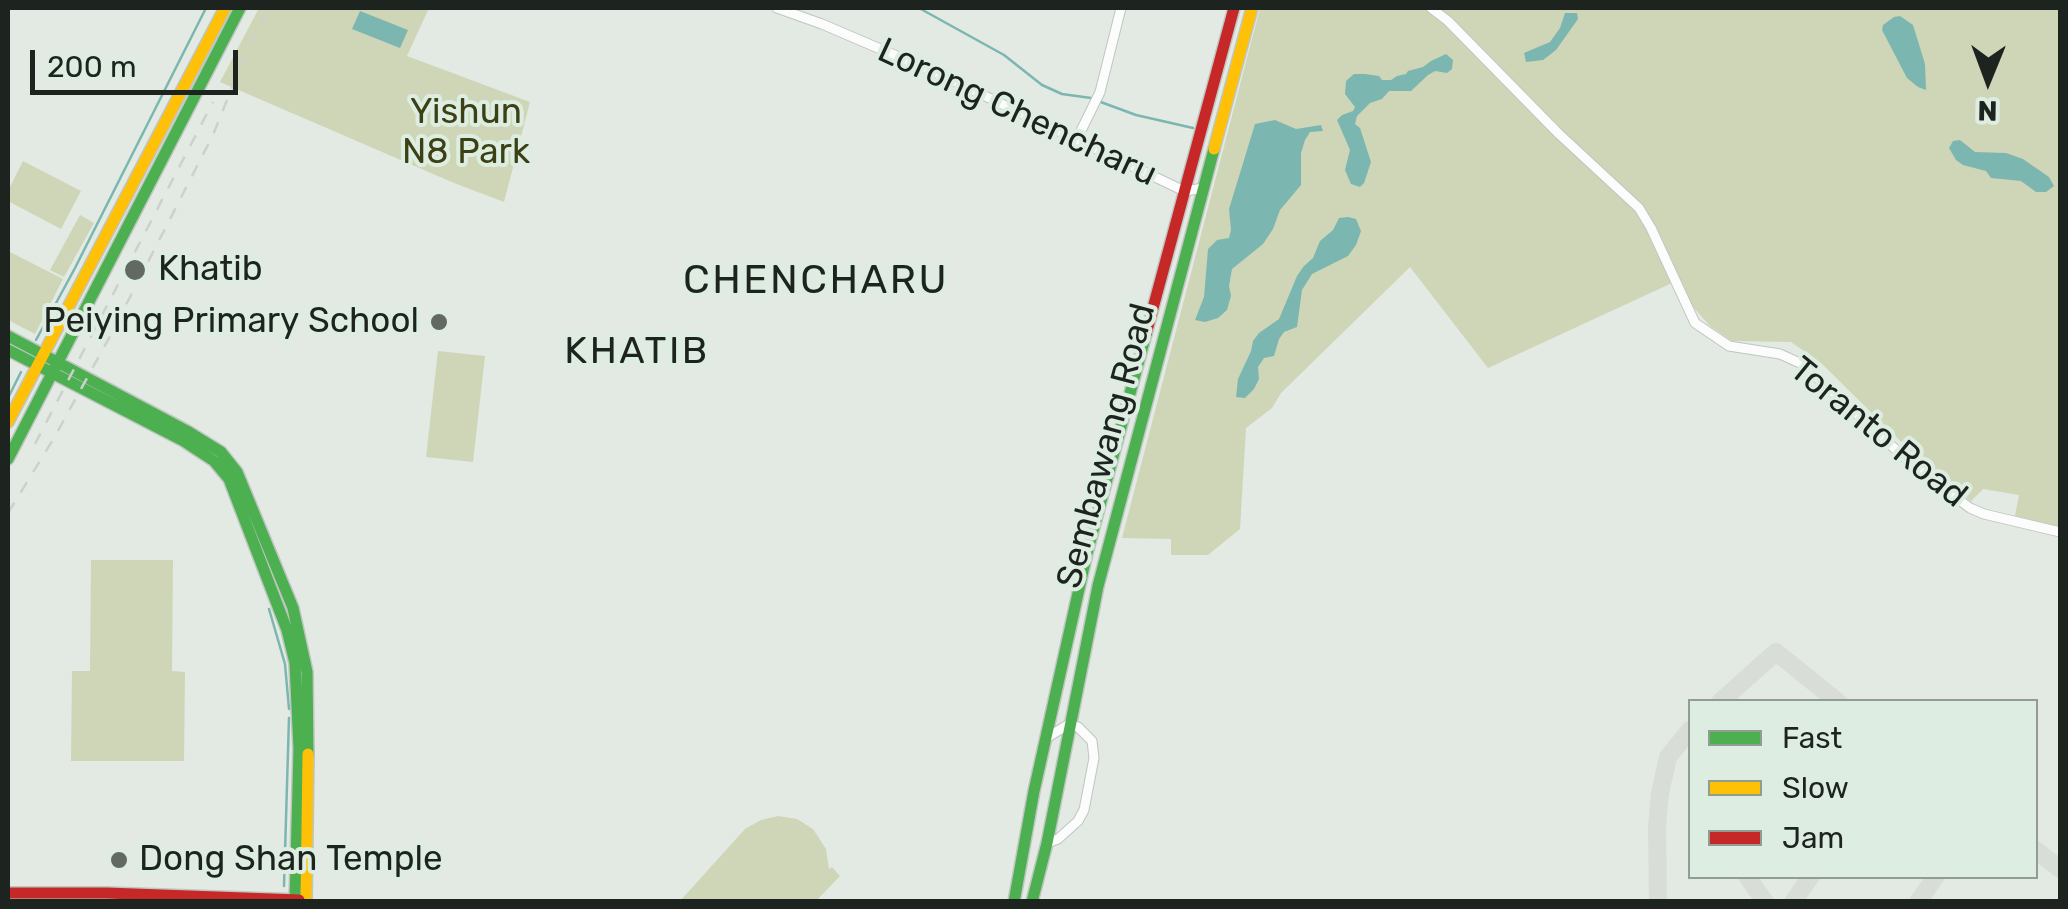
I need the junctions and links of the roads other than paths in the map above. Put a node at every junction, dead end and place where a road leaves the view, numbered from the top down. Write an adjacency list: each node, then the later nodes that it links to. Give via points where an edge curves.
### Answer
1 (225, 8): 8 (main road)
2 (240, 8): 8 (main road)
3 (776, 8): 9 (street, Lorong Chencharu)
4 (1121, 8): 9 (street, via 1100,92)
5 (1234, 8): 11 (main road, Sembawang Road)
6 (1252, 8): 10 (main road, Sembawang Road)
7 (1431, 8): 18 (street, Toranto Road, via 1639,208 1695,323 1735,348 1802,364 1970,508)
8 (201, 66): 14 (main road); 15 (main road)
9 (1076, 141): 11 (street, Lorong Chencharu)
10 (1203, 188): 11 (street, Lorong Chencharu); 19 (main road, Sembawang Road)
11 (1186, 190): 20 (main road, Sembawang Road, via 1087,553)
12 (8, 336): 14 (main road)
13 (8, 350): 14 (main road)
14 (40, 360): 15 (main road); 16 (main road)
15 (54, 367): 17 (main road); 23 (main road, via 222,452 237,472 293,608 307,672)
16 (8, 422)
17 (8, 459)
18 (2060, 532)
19 (1068, 724): 20 (street); 21 (main road, Sembawang Road); 21 (street, via 1092,741 1094,758 1084,810 1076,824)
20 (1045, 739): 24 (main road, Sembawang Road)
21 (1047, 843): 25 (main road, Sembawang Road)
22 (8, 893): 23 (main road)
23 (302, 901)
24 (1014, 902)
25 (1032, 902)

